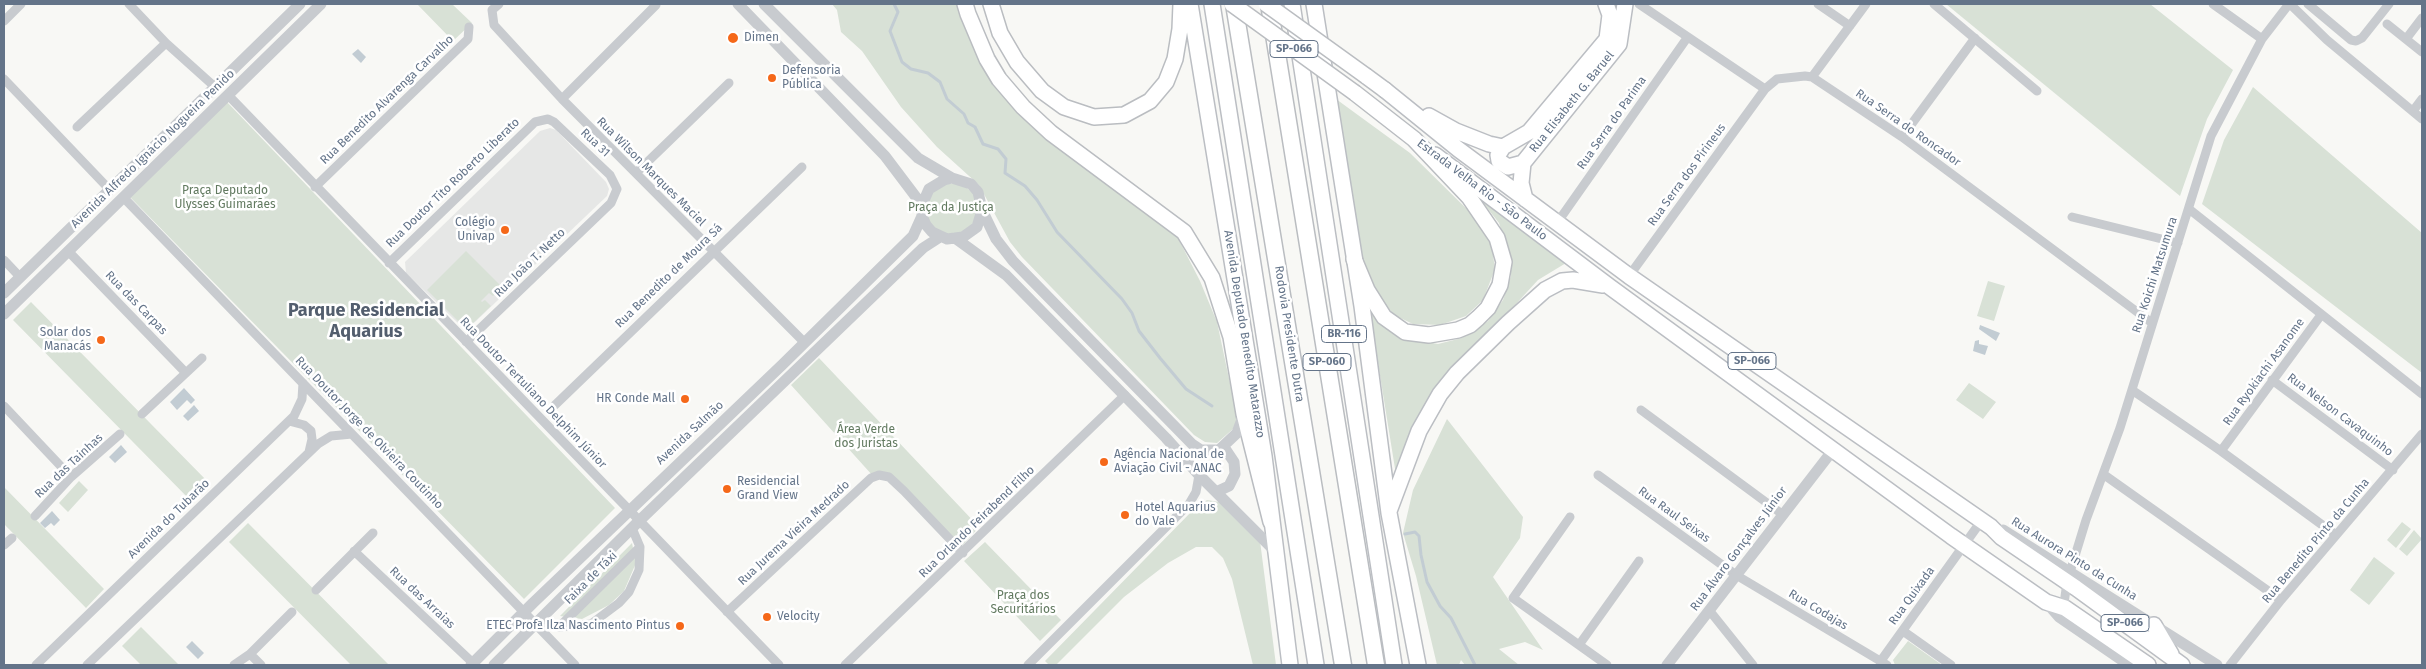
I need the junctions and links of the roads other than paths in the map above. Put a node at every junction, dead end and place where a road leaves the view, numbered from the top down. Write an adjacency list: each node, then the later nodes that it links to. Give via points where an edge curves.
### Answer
1 (22, 4): 29 (street)
2 (129, 4): 38 (street)
3 (300, 4): 33 (street, Avenida Alfredo Ignácio Nogueira Penido)
4 (321, 4): 39 (street, Avenida Alfredo Ignácio Nogueira Penido)
5 (738, 4): 70 (street, via 884,156)
6 (764, 4): 63 (street, via 918,158)
7 (965, 4): 104 (main road, via 987,59 1022,107 1051,133 1184,232 1212,278 1231,337)
8 (991, 4): 9 (main road, via 1000,33 1017,62 1042,91 1064,107 1094,117 1124,115 1156,95 1166,82 1175,59)
9 (1181, 4)
10 (1190, 4): 124 (main road, Avenida Deputado Benedito Matarazzo, via 1264,456)
11 (1212, 4): 153 (main road, Rodovia Presidente Dutra)
12 (1233, 4): 58 (main road, Estrada Velha Rio - São Paulo / SP-066, bridge); 166 (highway, Rodovia Presidente Dutra / SP-060)
13 (1267, 4): 48 (main road, SP-066, bridge); 167 (highway, SP-060)
14 (1292, 4): 168 (main road, BR-116)
15 (1314, 4): 80 (main road)
16 (1606, 4): 59 (main road, Rua Elisabeth G. Baruel, via 1610,15 1607,39 1529,132)
17 (1626, 4): 60 (main road, Rua Elisabeth G. Baruel, via 1620,44)
18 (1639, 4): 34 (street)
19 (1818, 4): 31 (street)
20 (1866, 4): 31 (street)
21 (1934, 4): 35 (street)
22 (2213, 4): 36 (street)
23 (2289, 4): 36 (street, Rua Koichi Matsumura); 53 (street, Rua Koichi Matsumura)
24 (2308, 4): 25 (street, via 2356,41)
25 (2389, 4)
26 (656, 5): 51 (street)
27 (496, 7): 51 (street, Rua Wilson Marques Maciel, via 494,25)
28 (2422, 18): 37 (street)
29 (4, 21)
30 (2387, 24): 37 (street)
31 (1850, 26): 43 (street)
32 (469, 27): 64 (street, Rua Benedito Alvarenga Carvalho, via 468,39)
33 (266, 36): 39 (street, via 268,44); 40 (street, Avenida Alfredo Ignácio Nogueira Penido)
34 (1688, 38): 47 (street); 73 (street, Rua Serra do Parima)
35 (1975, 38): 49 (street); 57 (street)
36 (2262, 39): 69 (street, Rua Koichi Matsumura, via 2211,136)
37 (2406, 39): 41 (street)
38 (166, 43): 46 (street); 56 (street)
39 (276, 48): 42 (street, Avenida Alfredo Ignácio Nogueira Penido)
40 (249, 52): 42 (street, via 259,55); 46 (street, Avenida Alfredo Ignácio Nogueira Penido)
41 (2422, 52)
42 (259, 64): 50 (street, Avenida Alfredo Ignácio Nogueira Penido)
43 (1812, 76): 47 (street, via 1777,79); 57 (street, Rua Serra do Roncador)
44 (4, 79): 65 (street)
45 (729, 84): 62 (street)
46 (215, 87): 65 (street, Avenida Alfredo Ignácio Nogueira Penido)
47 (1765, 89): 82 (street, Rua Serra dos Pirineus)
48 (1385, 90): 59 (main road, via 1456,131); 67 (main road, Estrada Velha Rio - São Paulo / SP-066)
49 (2037, 91)
50 (228, 95): 64 (street, Rua Doutor Tertuliano Delphim Júnior); 66 (street, Avenida Alfredo Ignácio Nogueira Penido)
51 (562, 99): 62 (street, Rua Wilson Marques Maciel)
52 (2422, 100): 53 (street)
53 (2413, 111): 54 (street, Rua Koichi Matsumura)
54 (2422, 119)
55 (535, 122): 68 (street, Rua 31, via 548,119 554,122 610,175 617,189); 81 (street, Rua Doutor Tito Roberto Liberato)
56 (77, 127)
57 (1902, 137): 88 (street, Rua Serra do Roncador)
58 (1414, 139): 80 (main road, via 1468,197 1498,238 1504,262 1503,275 1494,298 1470,325 1444,334 1405,332 1384,317); 84 (main road, Estrada Velha Rio - São Paulo / SP-066)
59 (1503, 146): 60 (main road, via 1498,156 1504,165 1512,167)
60 (1523, 163): 67 (main road, Rua Elisabeth G. Baruel)
61 (802, 167): 78 (street, Rua Benedito de Moura Sá)
62 (636, 173): 78 (street, Rua Wilson Marques Maciel)
63 (952, 178): 70 (street, via 929,188); 71 (street, via 971,184 978,192)
64 (315, 187): 81 (street, Rua Doutor Tertuliano Delphim Júnior)
65 (110, 190): 83 (street, Avenida Alfredo Ignácio Nogueira Penido)
66 (123, 197): 77 (street, Avenida Alfredo Ignácio Nogueira Penido); 96 (street, Rua Doutor Jorge de Olvieira Coutinho)
67 (1525, 199): 73 (main road, SP-066)
68 (611, 203): 89 (street, Rua João T. Netto)
69 (2189, 209): 76 (street, Rua Koichi Matsumura); 87 (street)
70 (922, 210): 74 (street, via 926,225); 90 (street, Avenida Salmão, via 913,236)
71 (982, 210): 75 (street, via 977,227 963,237); 109 (street, via 996,239 1013,261 1178,430 1201,450)
72 (2072, 217): 76 (street)
73 (1557, 223): 82 (main road, SP-066)
74 (940, 236): 75 (street); 94 (street, via 923,248)
75 (955, 238): 99 (street, via 1006,275)
76 (2178, 243): 88 (street, Rua Koichi Matsumura)
77 (68, 251): 86 (street, Avenida Alfredo Ignácio Nogueira Penido); 93 (street, Rua das Carpas)
78 (712, 251): 90 (street, Rua Wilson Marques Maciel); 100 (street, Rua Benedito de Moura Sá)
79 (4, 260): 83 (street)
80 (1354, 260): 120 (main road)
81 (389, 262): 89 (street, Rua Doutor Tertuliano Delphim Júnior)
82 (1629, 276): 125 (main road, SP-066)
83 (20, 277): 85 (street, Avenida Alfredo Ignácio Nogueira Penido)
84 (1610, 287): 110 (main road, SP-066); 120 (main road, via 1573,280 1562,281 1545,290 1458,373 1440,394 1419,431)
85 (4, 293)
86 (4, 314)
87 (2322, 315): 95 (street, Rua Ryokiachi Asanome); 98 (street, Rua Ryokiachi Asanome)
88 (2152, 323): 97 (street, Rua Koichi Matsumura)
89 (466, 342): 119 (street, Rua Doutor Tertuliano Delphim Júnior)
90 (805, 343): 92 (street, Avenida Salmão)
91 (202, 358): 93 (street)
92 (782, 365): 94 (street); 119 (street, Avenida Salmão)
93 (186, 373): 103 (street)
94 (786, 380): 126 (street)
95 (2272, 380): 111 (street, Rua Ryokiachi Asanome); 113 (street, Rua Nelson Cavaquinho)
96 (303, 383): 105 (street, Avenida do Tubarão, via 302,399); 107 (street, Rua Doutor Jorge de Olvieira Coutinho)
97 (2132, 390): 111 (street); 114 (street, Rua Koichi Matsumura)
98 (2422, 394)
99 (1125, 395): 115 (street); 135 (street, Rua Orlando Feirabend Filho)
100 (555, 405)
101 (4, 406): 117 (street)
102 (1641, 410): 121 (street)
103 (142, 414)
104 (1244, 414): 109 (street, via 1236,433); 124 (main road)
105 (289, 421): 112 (street, via 304,425 311,432); 155 (street, Avenida do Tubarão)
106 (120, 434): 117 (street, Rua das Tainhas)
107 (352, 434): 112 (street, via 331,436); 143 (street, Rua Doutor Jorge de Olvieira Coutinho)
108 (2422, 434): 113 (street, Rua Benedito Pinto da Cunha)
109 (1224, 447): 118 (street, via 1234,462 1236,474 1230,486)
110 (1833, 450): 121 (street, Rua Álvaro Gonçalves Júnior); 131 (main road, SP-066)
111 (2221, 451): 128 (street)
112 (309, 452): 156 (street)
113 (2393, 470): 128 (street, Rua Benedito Pinto da Cunha)
114 (2103, 474): 137 (street, Rua Koichi Matsumura); 140 (street)
115 (1199, 475): 118 (street); 164 (street, via 1196,492 1189,504)
116 (1598, 475): 138 (street, Rua Raul Seixas)
117 (71, 478): 122 (street, Rua das Tainhas)
118 (1216, 492): 134 (street)
119 (629, 510): 126 (street, Rua Doutor Tertuliano Delphim Júnior); 143 (street, Avenida Salmão)
120 (1389, 513): 169 (main road)
121 (1782, 514): 138 (street, Rua Álvaro Gonçalves Júnior)
122 (35, 516)
123 (1570, 517): 150 (street, via 1513,598)
124 (1271, 522): 134 (main road, Avenida Deputado Benedito Matarazzo)
125 (1987, 524): 131 (street, Rua Quixada); 137 (main road, SP-066, via 2001,537)
126 (636, 525): 132 (street); 144 (street, Rua Doutor Tertuliano Delphim Júnior); 146 (street)
127 (373, 533): 133 (street)
128 (2336, 535): 140 (street, Rua Benedito Pinto da Cunha)
129 (12, 538): 130 (street)
130 (4, 545)
131 (1964, 545): 145 (main road, SP-066); 149 (street, Rua Quixada)
132 (640, 547): 148 (street, Faixa de Táxi); 148 (street, via 639,570 629,592 619,603 590,624)
133 (354, 551): 139 (street); 159 (street, Rua das Arraias)
134 (1275, 551): 165 (main road, Avenida Deputado Benedito Matarazzo)
135 (963, 553): 144 (street, Rua Jurema Vieira Medrado, via 896,483 879,475 871,478); 163 (street, Rua Orlando Feirabend Filho)
136 (1639, 561): 150 (street)
137 (2070, 574): 145 (street, Rua Koichi Matsumura); 147 (street, Rua Aurora Pinto da Cunha); 152 (main road, SP-066)
138 (1736, 575): 141 (street, Rua Álvaro Gonçalves Júnior); 154 (street, Rua Codajas)
139 (316, 590)
140 (2281, 600): 177 (street, Rua Benedito Pinto da Cunha)
141 (1709, 610): 171 (street, Rua Álvaro Gonçalves Júnior); 172 (street)
142 (292, 612): 151 (street)
143 (524, 612): 146 (street, Rua Doutor Jorge de Olvieira Coutinho); 159 (street, Avenida Salmão)
144 (727, 612): 162 (street, Rua Doutor Tertuliano Delphim Júnior)
145 (2062, 613): 174 (street); 175 (main road, SP-066)
146 (537, 622): 148 (street); 160 (street); 161 (street, Rua Doutor Jorge de Olvieira Coutinho)
147 (2154, 625): 152 (main road); 176 (street, Rua Aurora Pinto da Cunha)
148 (559, 627)
149 (1903, 631): 154 (street, Rua Quixada); 173 (street)
150 (1579, 645): 170 (street)
151 (250, 654): 157 (street); 158 (street)
152 (2178, 662)
153 (1316, 664)
154 (1882, 664)
155 (36, 665)
156 (88, 665)
157 (234, 665)
158 (260, 665)
159 (472, 665)
160 (494, 665)
161 (575, 665)
162 (778, 665)
163 (845, 665)
164 (1028, 665)
165 (1290, 665)
166 (1343, 665)
167 (1376, 665)
168 (1394, 665)
169 (1418, 665)
170 (1607, 665)
171 (1667, 665)
172 (1753, 665)
173 (1951, 665)
174 (2128, 665)
175 (2148, 665)
176 (2217, 665)
177 (2230, 665)

